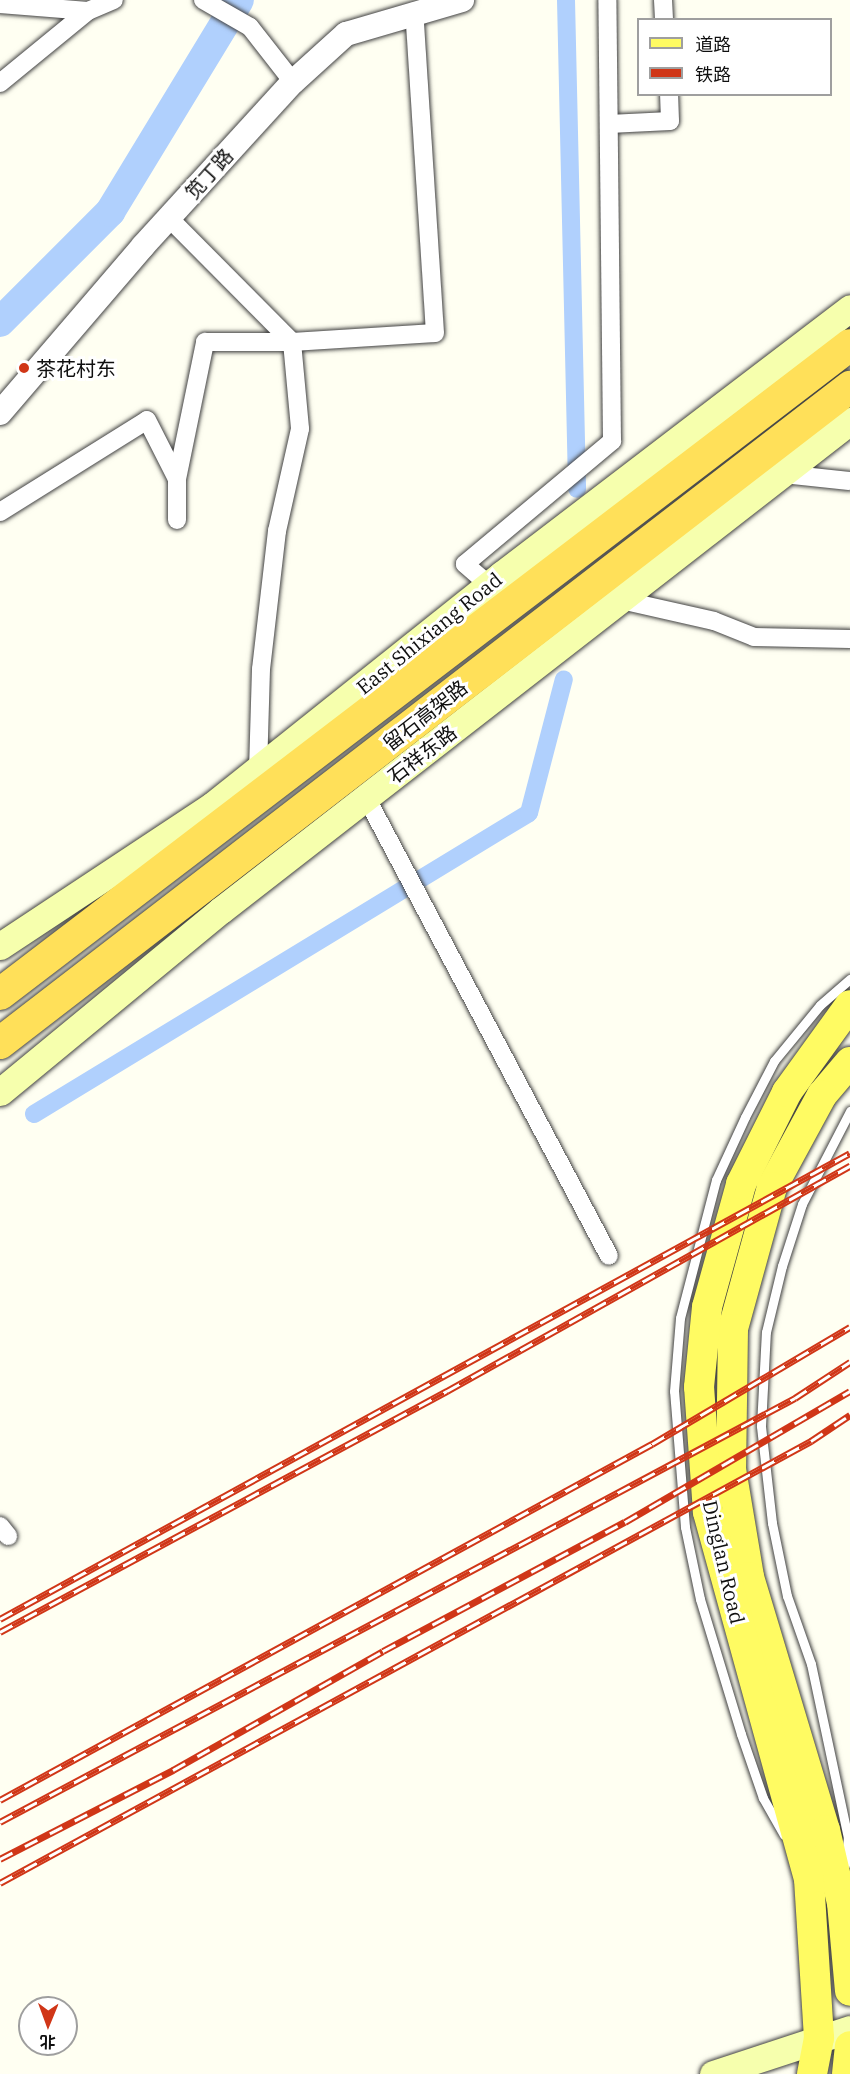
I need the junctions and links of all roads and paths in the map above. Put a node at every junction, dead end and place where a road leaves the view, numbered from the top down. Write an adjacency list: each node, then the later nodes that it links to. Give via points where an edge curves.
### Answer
1 (114, 0): 7 (street)
2 (462, 0): 8 (street, 笕丁路)
3 (607, 0): 13 (street)
4 (663, 0): 9 (street)
5 (209, 3): 10 (street, via 250,27)
6 (0, 4): 7 (street)
7 (88, 11): 11 (street)
8 (414, 12): 10 (street, 笕丁路, via 346,34); 16 (street, via 435,333)
9 (664, 18)
10 (293, 82): 14 (street, 笕丁路)
11 (0, 83)
12 (669, 96): 13 (street, via 670,121)
13 (609, 124): 26 (street, via 612,441 465,564)
14 (169, 218): 16 (street); 19 (street, 笕丁路)
15 (850, 308): 26 (main road, East Shixiang Road)
16 (292, 342): 22 (street, via 205,342); 29 (street, via 300,429 277,531 261,669)
17 (850, 345): 32 (highway, 留石高架路)
18 (850, 387): 30 (highway, 留石高架路)
19 (0, 413)
20 (850, 421): 21 (main road, 石祥东路)
21 (783, 474): 23 (street); 27 (main road, 石祥东路)
22 (177, 479): 24 (street, via 147,420); 25 (street)
23 (850, 481)
24 (0, 512)
25 (177, 520)
26 (489, 585): 29 (main road, East Shixiang Road)
27 (621, 600): 28 (street, via 714,621 754,637); 30 (main road, 石祥东路)
28 (850, 639)
29 (258, 769): 31 (main road, East Shixiang Road, via 213,805)
30 (354, 788): 33 (highway, 留石高架路); 41 (main road, 石祥东路, via 221,910); 43 (street, via 396,852)
31 (0, 946)
32 (61, 947): 35 (highway); 36 (highway, 留石高架路)
33 (99, 968): 38 (highway, 留石高架路); 40 (highway, via 28,1045)
34 (850, 979): 44 (lane, via 820,1005 774,1061 716,1180 680,1318 674,1391 685,1527 699,1599 763,1798)
35 (0, 982)
36 (0, 994)
37 (850, 1005): 44 (main road, Dinglan Road, via 787,1092 741,1184 707,1307 699,1388 708,1512)
38 (0, 1043)
39 (850, 1062): 45 (main road, Dinglan Road, via 822,1095 772,1187 733,1329 731,1468 750,1577 825,1830)
40 (0, 1067)
41 (0, 1092)
42 (850, 1111): 45 (lane, via 802,1204 782,1266 766,1332 761,1426 772,1523 787,1596 811,1664 848,1838)
43 (609, 1256)
44 (809, 1879): 48 (main road, Dinglan Road)
45 (842, 1903): 46 (main road, Dinglan Road)
46 (850, 1990)
47 (850, 2030): 48 (main road)
48 (819, 2038): 50 (main road); 51 (main road, Dinglan Road)
49 (848, 2062): 51 (main road)
50 (713, 2074)
51 (814, 2074)

